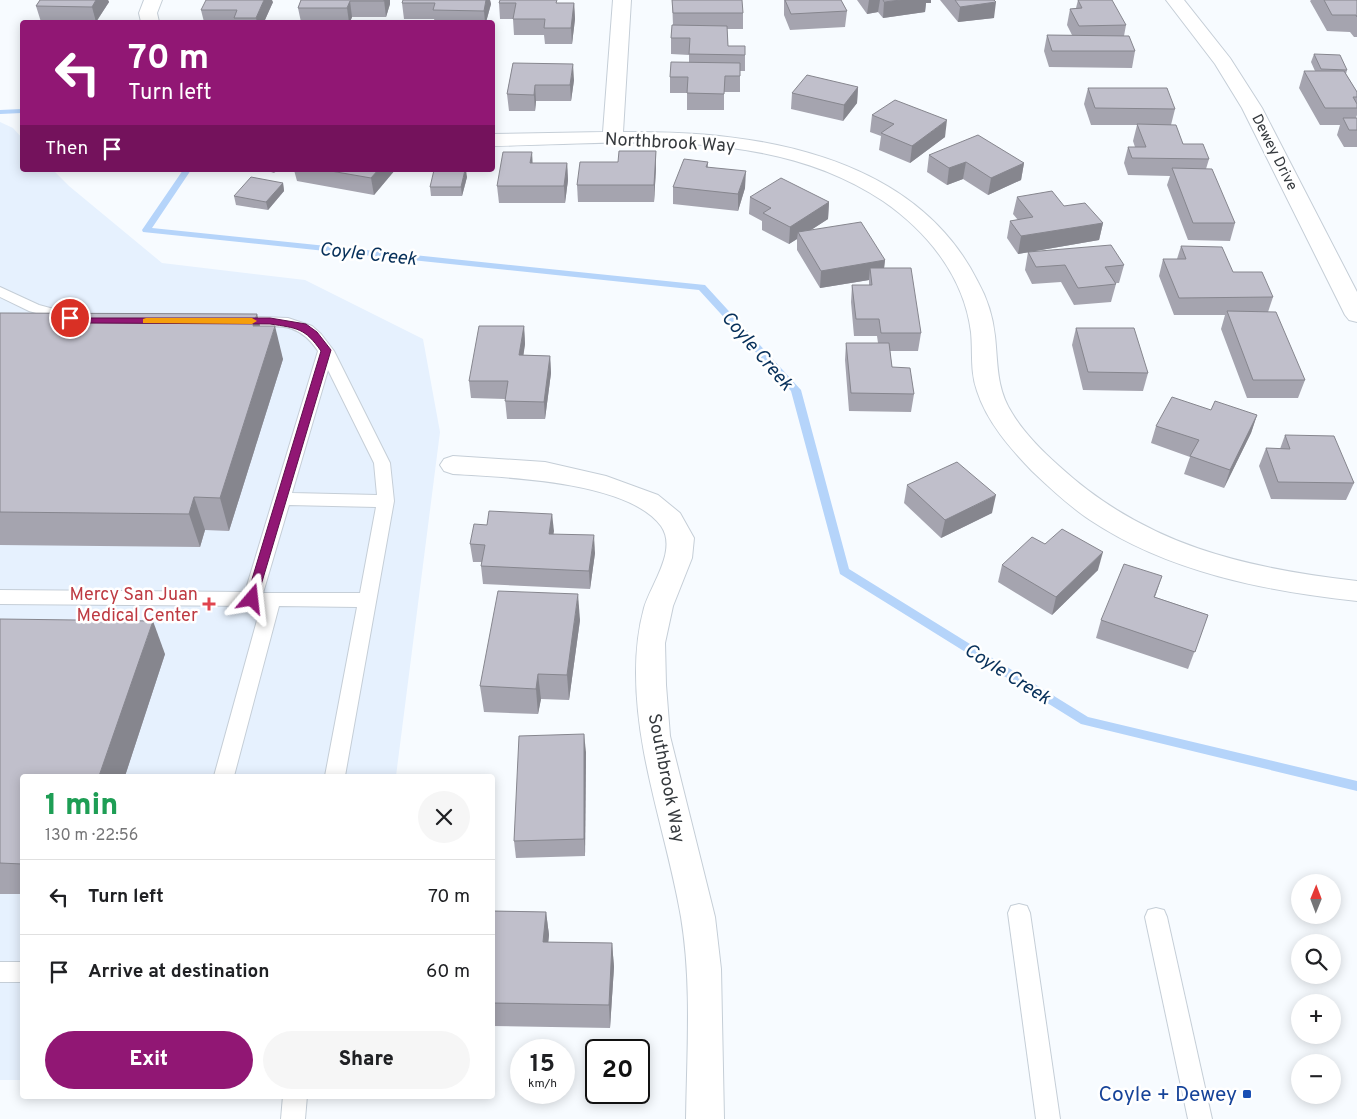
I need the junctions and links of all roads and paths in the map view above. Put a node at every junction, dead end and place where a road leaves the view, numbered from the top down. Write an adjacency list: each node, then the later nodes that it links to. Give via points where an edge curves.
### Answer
1 (153, 0): 4 (street, via 148,13)
2 (622, 0): 5 (street)
3 (1175, 0): 8 (street, Dewey Drive, via 1223,62 1252,108)
4 (150, 20)
5 (613, 138): 6 (street, Northbrook Way); 15 (street, Northbrook Way, via 704,140 752,146 835,168 869,183 918,217 958,262 979,311 989,392 1007,426 1069,490 1131,531 1179,551 1262,577)
6 (495, 140)
7 (0, 291): 9 (lane, via 15,301 55,316)
8 (1357, 315)
9 (85, 320)
10 (221, 321): 11 (lane, via 270,321 302,326 314,334)
11 (326, 350): 13 (lane); 14 (lane, via 382,463)
12 (453, 465): 28 (street, Southbrook Way, via 545,471 597,482 648,501 671,520 680,538 678,558 659,606 651,643 651,685 655,736 698,917 703,960)
13 (282, 499): 14 (lane); 17 (lane)
14 (386, 501): 19 (lane)
15 (1357, 591)
16 (0, 597): 17 (lane)
17 (252, 599): 18 (lane)
18 (272, 599): 19 (lane); 20 (lane)
19 (368, 600): 21 (lane)
20 (225, 774)
21 (336, 774)
22 (1020, 913): 29 (lane)
23 (1156, 917): 30 (lane)
24 (0, 972): 25 (lane)
25 (20, 972)
26 (294, 1099): 27 (lane)
27 (293, 1119)
28 (705, 1119)
29 (1048, 1119)
30 (1200, 1119)

